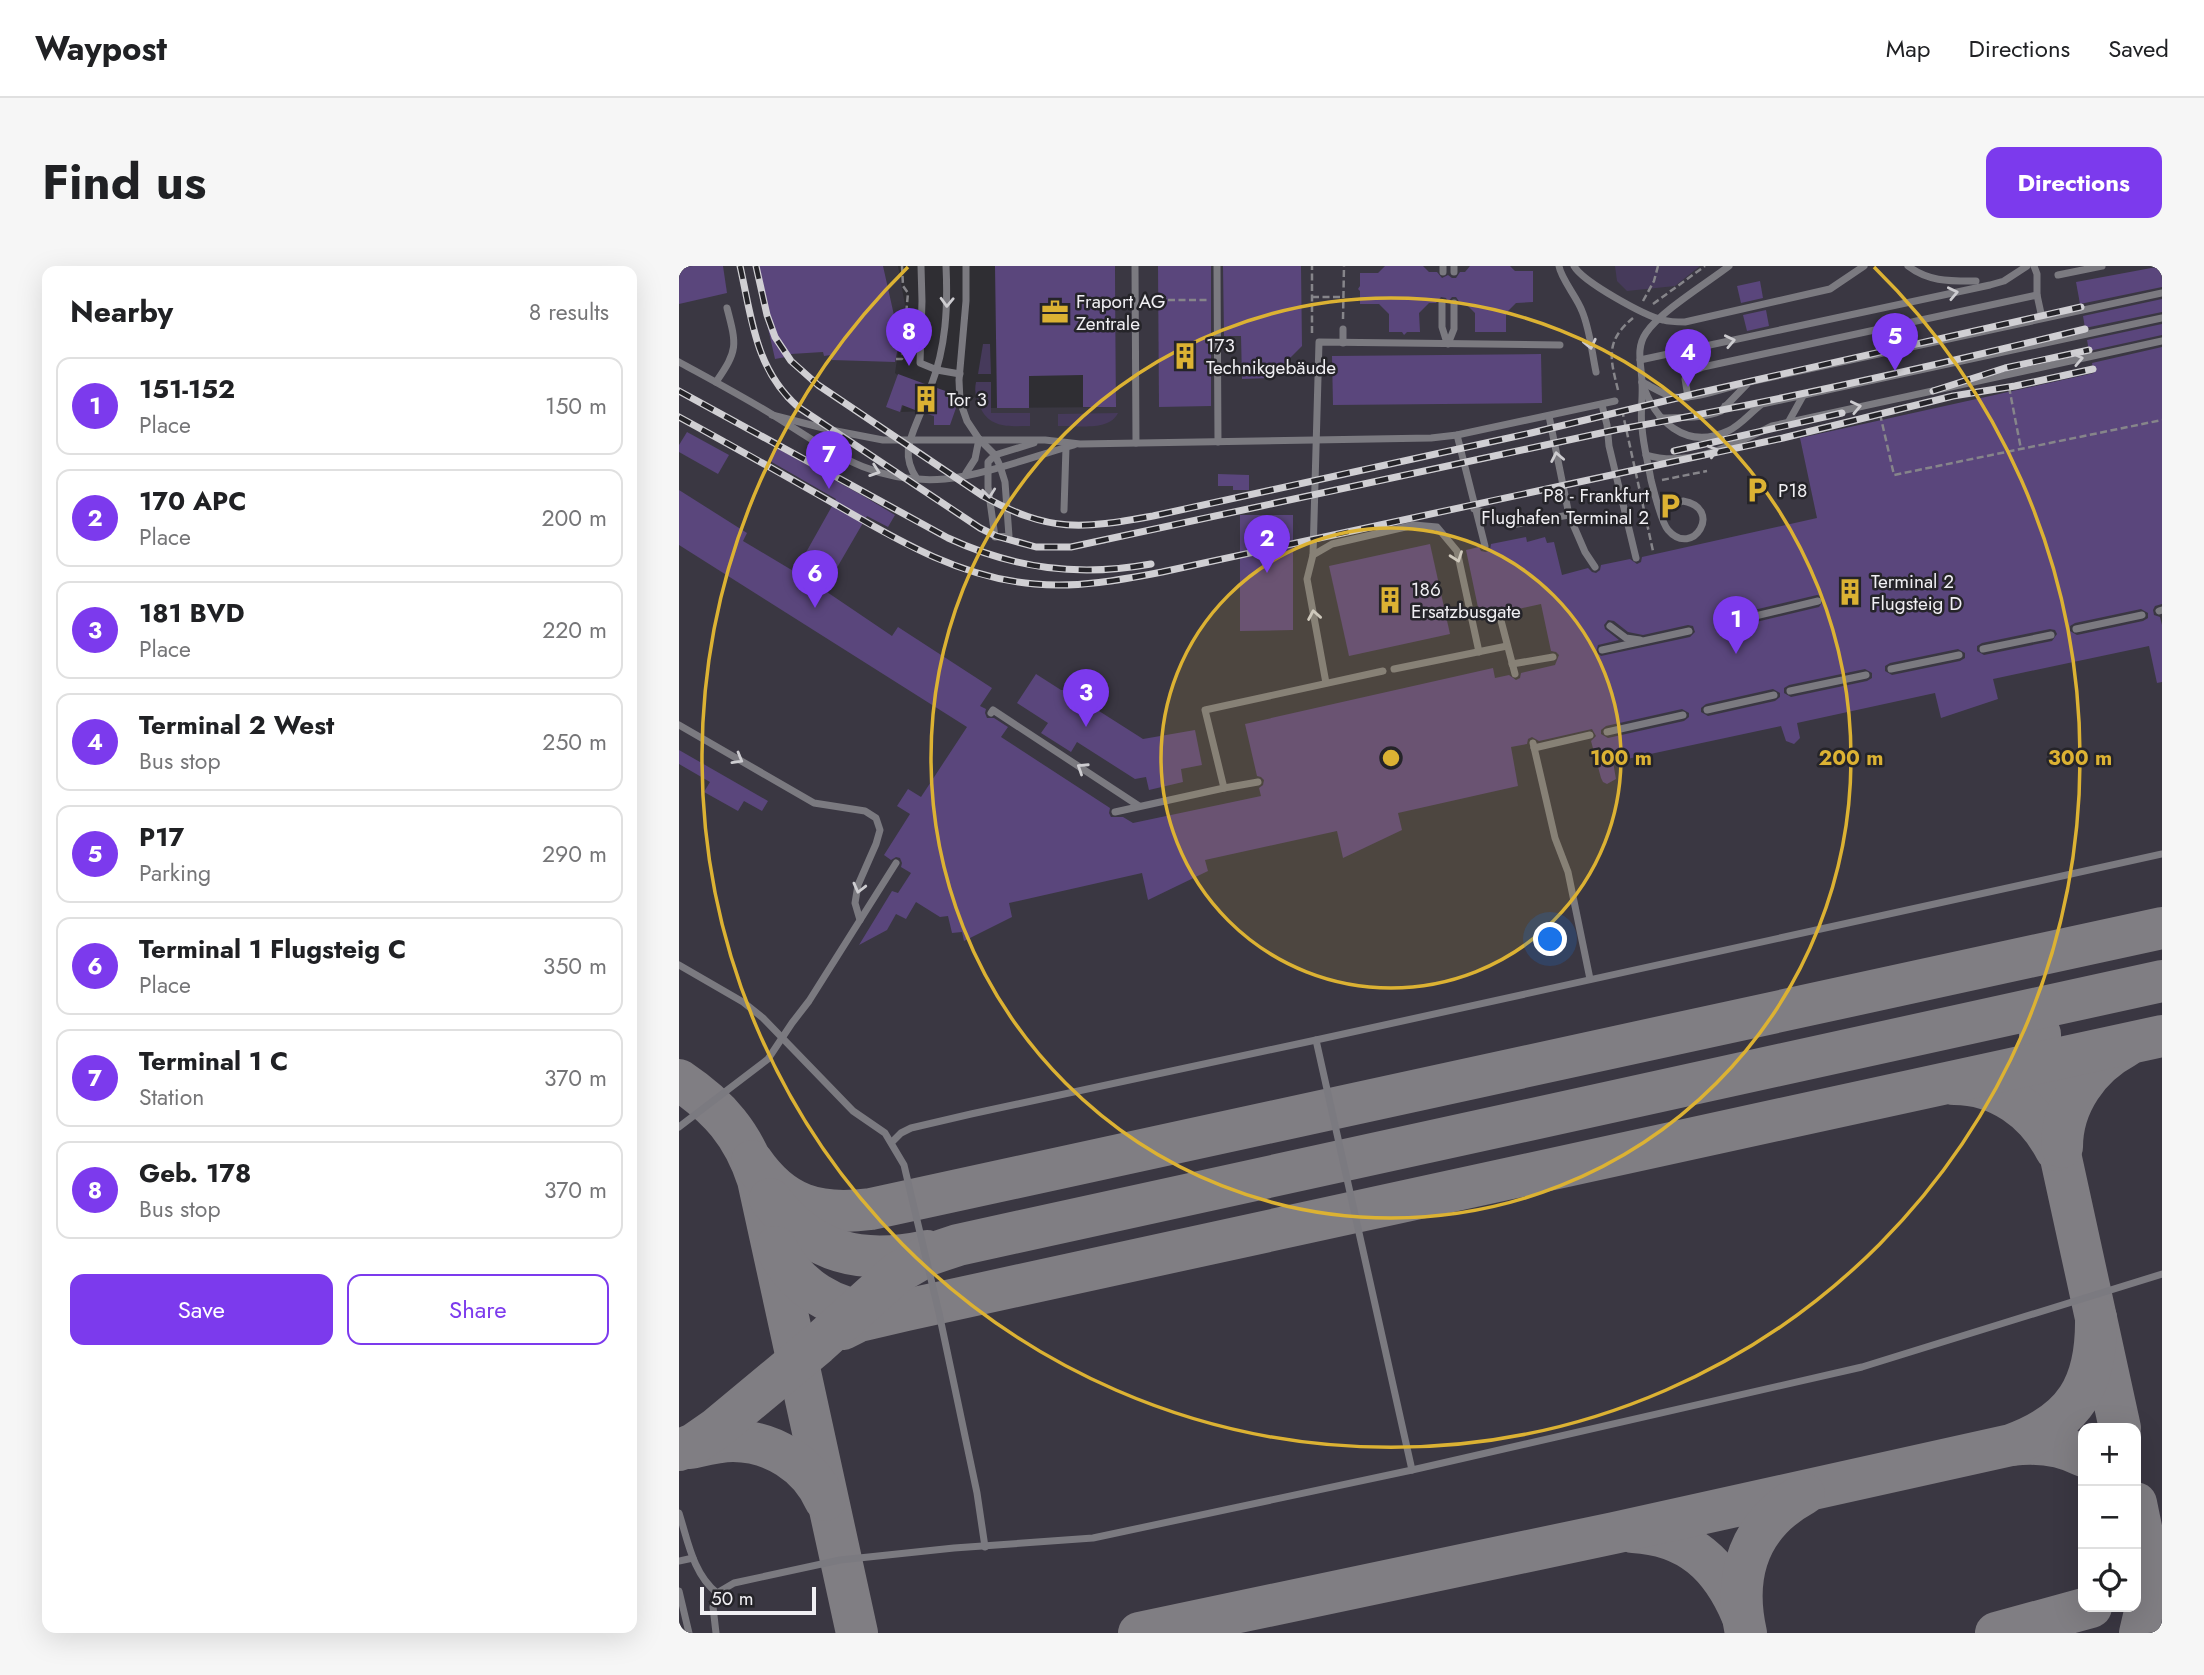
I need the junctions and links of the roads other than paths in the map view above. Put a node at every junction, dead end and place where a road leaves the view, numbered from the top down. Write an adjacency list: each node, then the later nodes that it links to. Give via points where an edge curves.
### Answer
1 (921, 266): 30 (lane, via 918,358)
2 (946, 266): 30 (lane, one-way to 30, via 945,338)
3 (966, 266): 32 (lane)
4 (1135, 266): 54 (lane)
5 (1217, 266): 53 (lane)
6 (1559, 266): 31 (lane, one-way to 31, via 1584,315)
7 (1574, 266): 9 (lane, via 1582,276 1636,309 1663,320 1685,322 1830,289)
8 (1729, 266): 28 (lane, via 1658,319 1642,340)
9 (1864, 266)
10 (1908, 266): 15 (lane, via 1936,280)
11 (2027, 266): 28 (lane, one-way to 11, via 1990,285)
12 (2034, 266): 17 (lane)
13 (2102, 266): 14 (lane)
14 (2058, 275)
15 (1976, 281)
16 (2162, 293): 21 (lane)
17 (2037, 295): 21 (lane); 38 (lane, via 1703,367 1685,379)
18 (1442, 303): 26 (lane)
19 (1454, 303): 26 (lane, via 1454,329)
20 (727, 308): 33 (lane, via 734,345)
21 (2042, 318): 35 (lane)
22 (2162, 318): 37 (lane)
23 (1343, 329): 25 (lane)
24 (2162, 341): 47 (lane, one-way to 24)
25 (1343, 343): 26 (lane); 52 (lane, via 1319,342)
26 (1448, 344): 27 (lane)
27 (1560, 345)
28 (1640, 360): 34 (lane)
29 (679, 362): 33 (lane)
30 (937, 370): 32 (lane); 36 (lane)
31 (1596, 372)
32 (960, 374): 49 (lane, via 960,401)
33 (716, 382): 44 (lane)
34 (1642, 382): 38 (lane, via 1669,396); 46 (lane, via 1647,400); 58 (lane)
35 (1749, 382): 38 (lane); 42 (lane)
36 (931, 386)
37 (1804, 394): 40 (lane); 47 (lane)
38 (1688, 397)
39 (1615, 401): 41 (lane)
40 (1762, 404): 42 (lane); 46 (lane, via 1731,430 1713,436 1685,435)
41 (1602, 405): 45 (lane); 69 (lane)
42 (1725, 406): 46 (lane, via 1709,415)
43 (921, 412): 50 (lane)
44 (772, 415): 50 (lane, via 843,433); 62 (lane, one-way to 62, via 820,446 875,472)
45 (1549, 416): 48 (lane); 66 (lane, one-way to 45)
46 (1660, 418)
47 (1789, 422): 58 (lane, one-way to 47, via 1670,460 1720,450)
48 (1457, 435): 52 (lane); 64 (lane)
49 (979, 439): 50 (lane); 51 (lane); 57 (lane); 61 (lane)
50 (910, 440): 62 (lane, via 908,458)
51 (1045, 440): 55 (lane); 57 (lane)
52 (1316, 441): 53 (lane); 68 (lane)
53 (1218, 442): 54 (lane)
54 (1136, 443): 55 (lane)
55 (1080, 444): 56 (lane)
56 (1066, 447): 59 (lane); 65 (lane)
57 (995, 455): 59 (lane); 60 (lane)
58 (1646, 455): 63 (lane, via 1664,524 1675,537 1697,534 1703,520 1697,506 1683,500)
59 (1000, 466): 60 (lane); 60 (lane, one-way to 59, via 995,537 1009,536)
60 (988, 469): 61 (lane)
61 (965, 475): 62 (lane)
62 (917, 479)
63 (1670, 506)
64 (1474, 509): 66 (lane, via 1517,524); 67 (lane)
65 (1065, 510)
66 (1569, 515): 70 (lane)
67 (1485, 546)
68 (1313, 555): 83 (lane, one-way to 83, via 1332,544 1415,525 1437,527 1457,551); 92 (lane, one-way to 68, via 1307,579)
69 (1636, 558)
70 (1595, 567)
71 (1818, 601): 74 (lane)
72 (1499, 613): 80 (lane)
73 (2141, 615): 76 (lane)
74 (1731, 622)
75 (1610, 626): 79 (lane, via 1626,638)
76 (2076, 629)
77 (1689, 631): 79 (lane)
78 (2051, 635): 81 (lane)
79 (1645, 640): 82 (lane)
80 (1507, 646): 83 (lane); 86 (lane)
81 (1983, 649)
82 (1602, 650)
83 (1479, 652): 87 (lane)
84 (1959, 655): 88 (lane)
85 (1553, 657): 86 (lane)
86 (1512, 664): 90 (lane)
87 (1394, 669)
88 (1891, 669)
89 (1383, 671): 92 (lane)
90 (1514, 674)
91 (1866, 675): 93 (lane)
92 (1326, 682): 102 (lane, via 1205,710)
93 (1790, 691)
94 (1774, 695): 95 (lane)
95 (1707, 710)
96 (991, 713): 103 (lane, one-way to 96, via 993,710)
97 (1683, 715): 99 (lane)
98 (679, 724): 107 (lane, one-way to 107, via 814,803 865,811 876,818 880,830 855,903)
99 (1607, 732)
100 (1590, 736): 109 (lane, via 1534,745 1555,838 1568,872)
101 (1258, 782): 102 (lane)
102 (1224, 789): 103 (lane)
103 (1139, 806): 104 (lane)
104 (1115, 812)
105 (2162, 854): 109 (lane)
106 (896, 863): 107 (lane)
107 (860, 920): 110 (lane)
108 (679, 965): 110 (lane, via 743,1002)
109 (1590, 979): 111 (lane)
110 (782, 1037): 112 (lane, via 768,1059); 113 (lane, via 853,1111)
111 (1316, 1041): 113 (lane, via 911,1128); 115 (lane)
112 (679, 1126)
113 (892, 1142): 117 (lane, via 904,1165 937,1303)
114 (2162, 1274): 115 (lane, via 1861,1367)
115 (1412, 1471): 117 (lane, via 1093,1538)
116 (679, 1513): 118 (lane)
117 (985, 1548): 121 (lane, via 840,1560 734,1583)
118 (693, 1558): 119 (lane); 121 (lane, via 703,1579)
119 (679, 1562)
120 (679, 1591): 122 (lane)
121 (717, 1593): 124 (lane, via 713,1607)
122 (681, 1610): 123 (lane)
123 (689, 1633)
124 (716, 1633)

